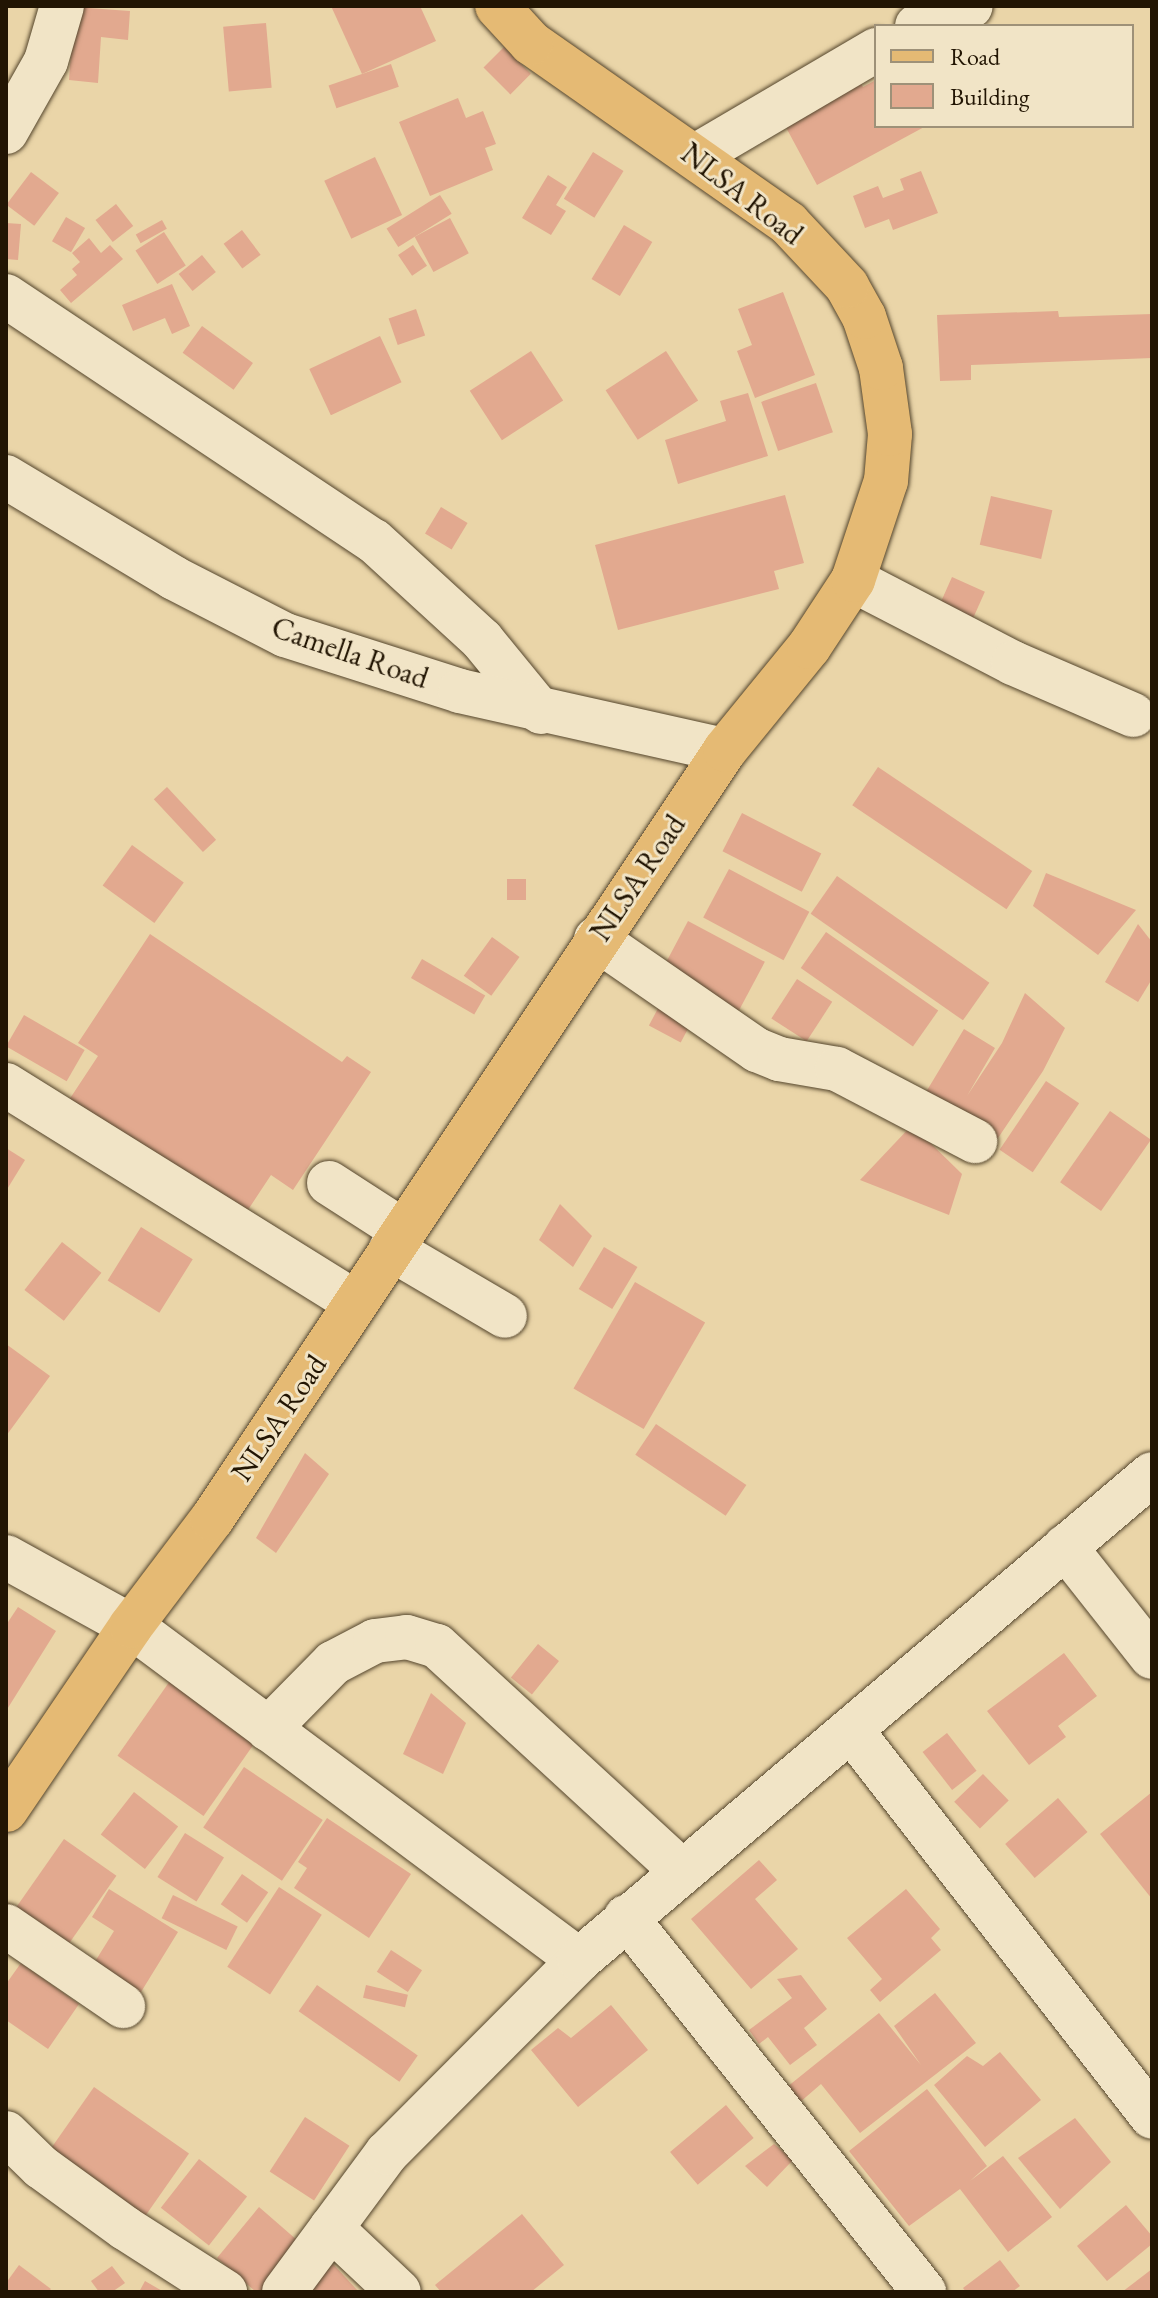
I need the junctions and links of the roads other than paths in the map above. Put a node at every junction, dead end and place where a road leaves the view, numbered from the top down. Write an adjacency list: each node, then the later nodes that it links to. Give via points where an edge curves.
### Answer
1 (62, 6): 6 (street, via 46,61)
2 (497, 6): 7 (main road, NLSA Road, via 531,43)
3 (971, 6): 4 (street, via 944,11)
4 (921, 24)
5 (874, 51): 7 (street)
6 (6, 132)
7 (697, 155): 10 (main road, NLSA Road, via 788,223 847,286 864,317 881,368 890,434 886,481)
8 (6, 296): 11 (street, via 374,541 482,640)
9 (6, 477): 11 (street, Camella Road, via 174,578 285,635)
10 (853, 580): 12 (street, via 1013,663); 13 (main road, NLSA Road, via 809,647)
11 (541, 712): 13 (street, Camella Road)
12 (1133, 715)
13 (725, 750): 14 (main road, NLSA Road)
14 (596, 939): 16 (street, via 757,1050 837,1069); 18 (main road, NLSA Road)
15 (6, 1085): 19 (street)
16 (975, 1141)
17 (329, 1183): 18 (street)
18 (397, 1239): 19 (main road, NLSA Road); 20 (street)
19 (356, 1303): 24 (main road, NLSA Road, via 212,1519)
20 (505, 1316)
21 (1152, 1474): 22 (street)
22 (1065, 1547): 25 (street); 27 (street)
23 (6, 1557): 24 (street)
24 (131, 1626): 26 (street); 28 (main road, NLSA Road)
25 (1152, 1657)
26 (268, 1729): 29 (street, via 333,1663 375,1641 407,1637 437,1646); 32 (street)
27 (851, 1730): 29 (street); 34 (street)
28 (6, 1810)
29 (682, 1871): 30 (street)
30 (626, 1917): 32 (street); 40 (street)
31 (6, 1926): 33 (street)
32 (579, 1960): 36 (street, via 387,2153)
33 (123, 2006)
34 (1152, 2117)
35 (6, 2133): 37 (street, via 41,2167 125,2228)
36 (331, 2228): 38 (street); 39 (street)
37 (225, 2292)
38 (284, 2292)
39 (399, 2292)
40 (924, 2292)

